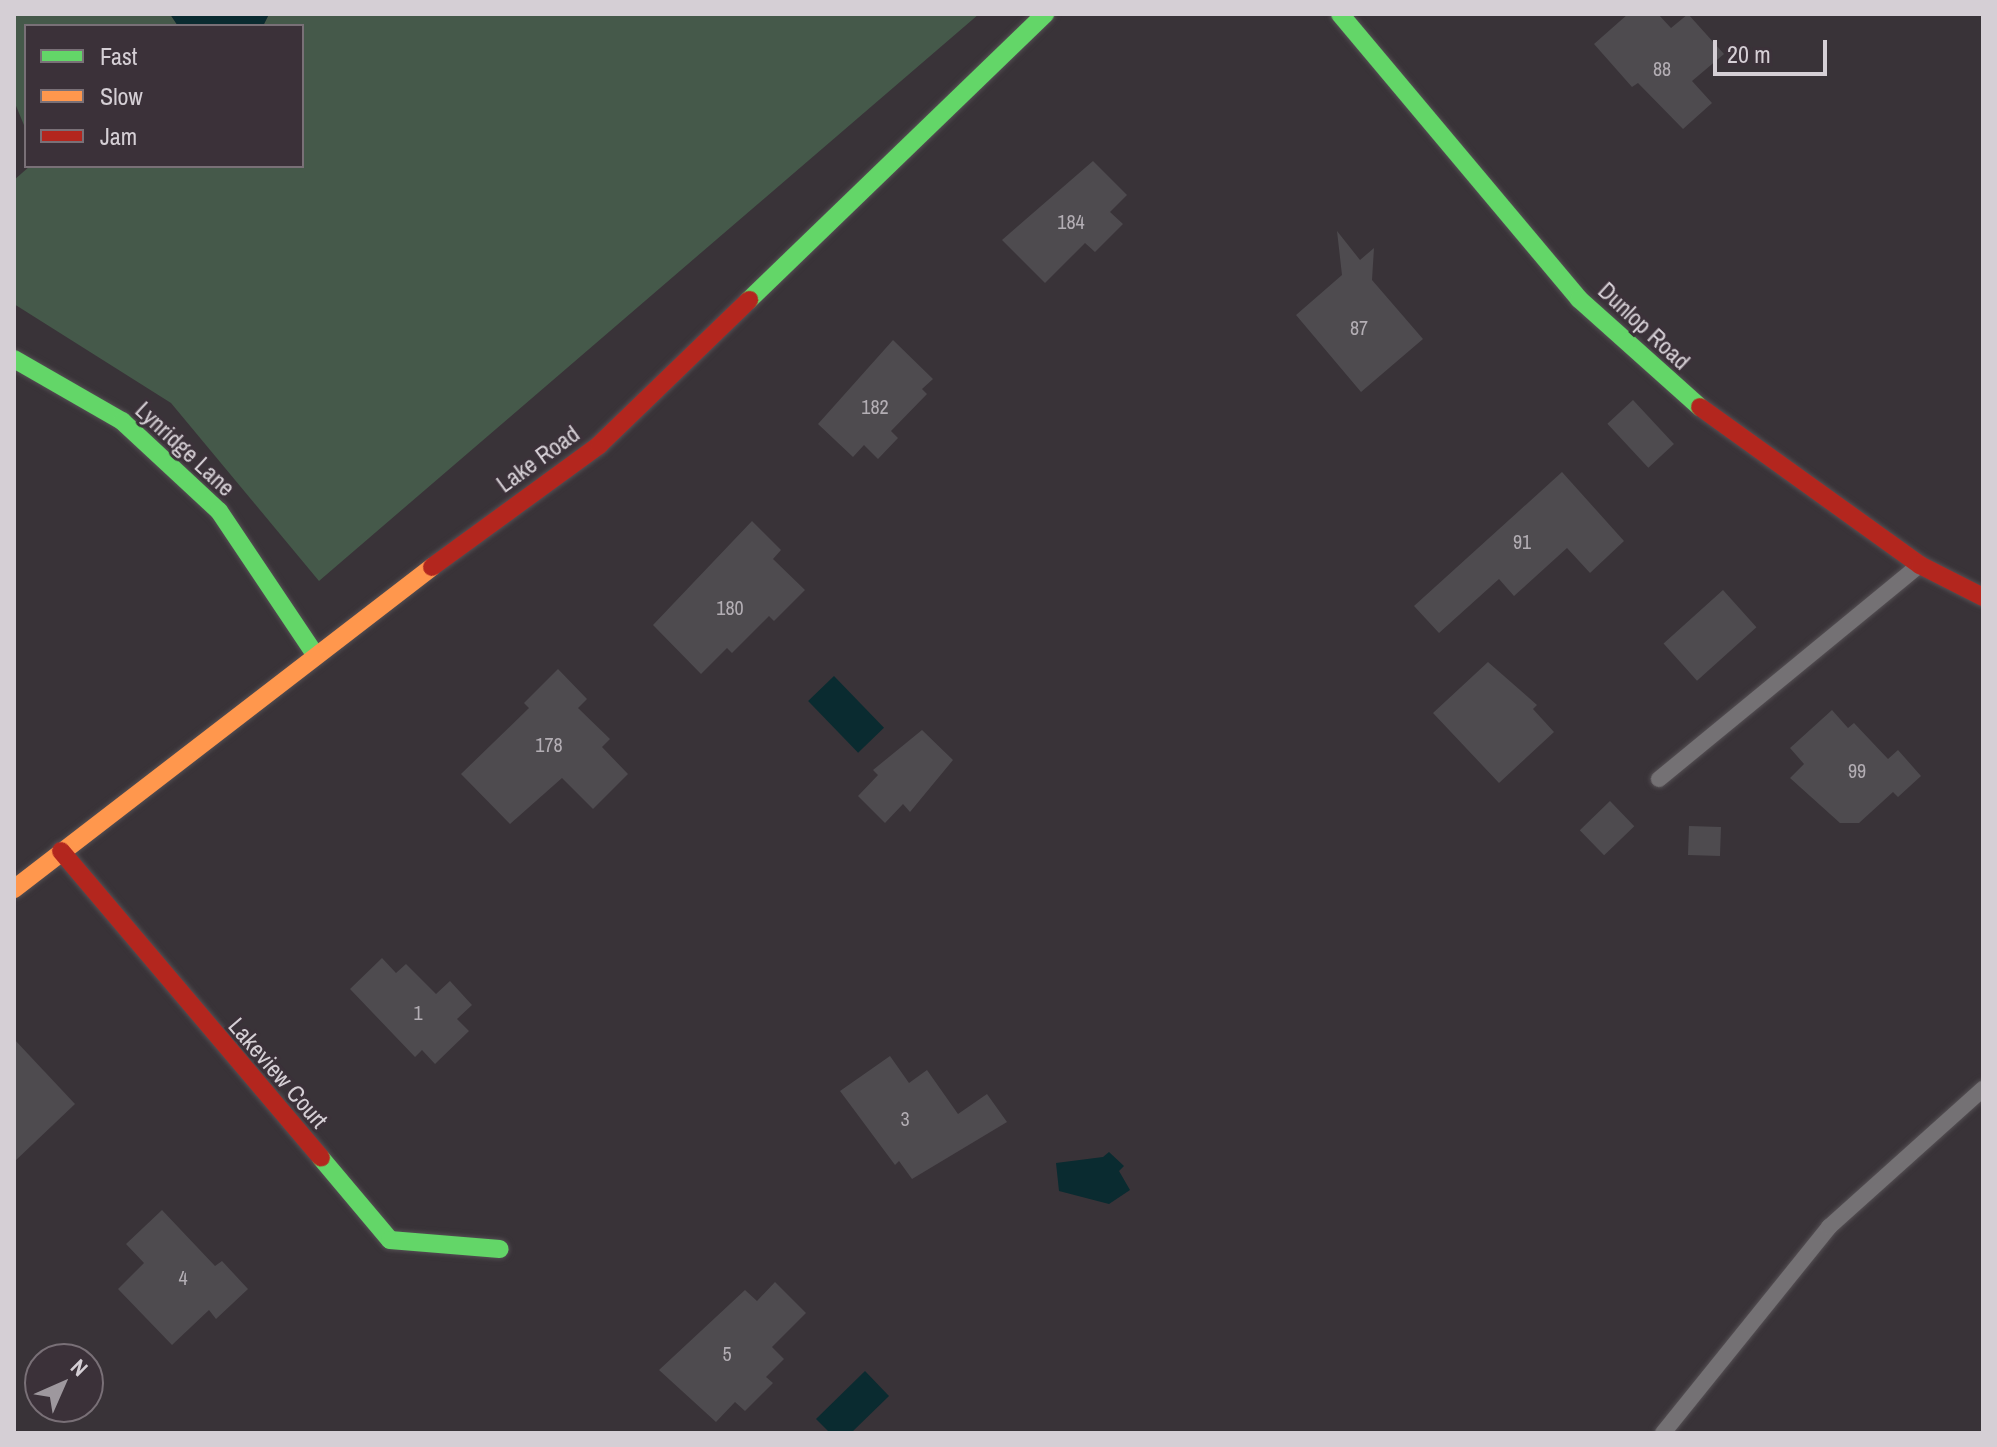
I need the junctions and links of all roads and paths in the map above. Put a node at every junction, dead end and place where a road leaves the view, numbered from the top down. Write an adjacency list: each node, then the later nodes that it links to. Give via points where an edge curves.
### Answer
1 (1045, 14): 6 (street, Lake Road, via 599,445)
2 (1340, 14): 4 (street, Dunlop Road, via 1579,299 1690,400)
3 (14, 359): 6 (street, Lynridge Lane, via 122,421 219,511)
4 (1920, 565): 5 (street, Dunlop Road); 7 (lane)
5 (1983, 597)
6 (314, 653): 8 (street, Lake Road)
7 (1659, 779)
8 (61, 851): 9 (street, Lake Road); 11 (street, Lakeview Court, via 390,1240)
9 (14, 889)
10 (1983, 1089): 12 (lane, via 1829,1227)
11 (500, 1249)
12 (1663, 1433)

